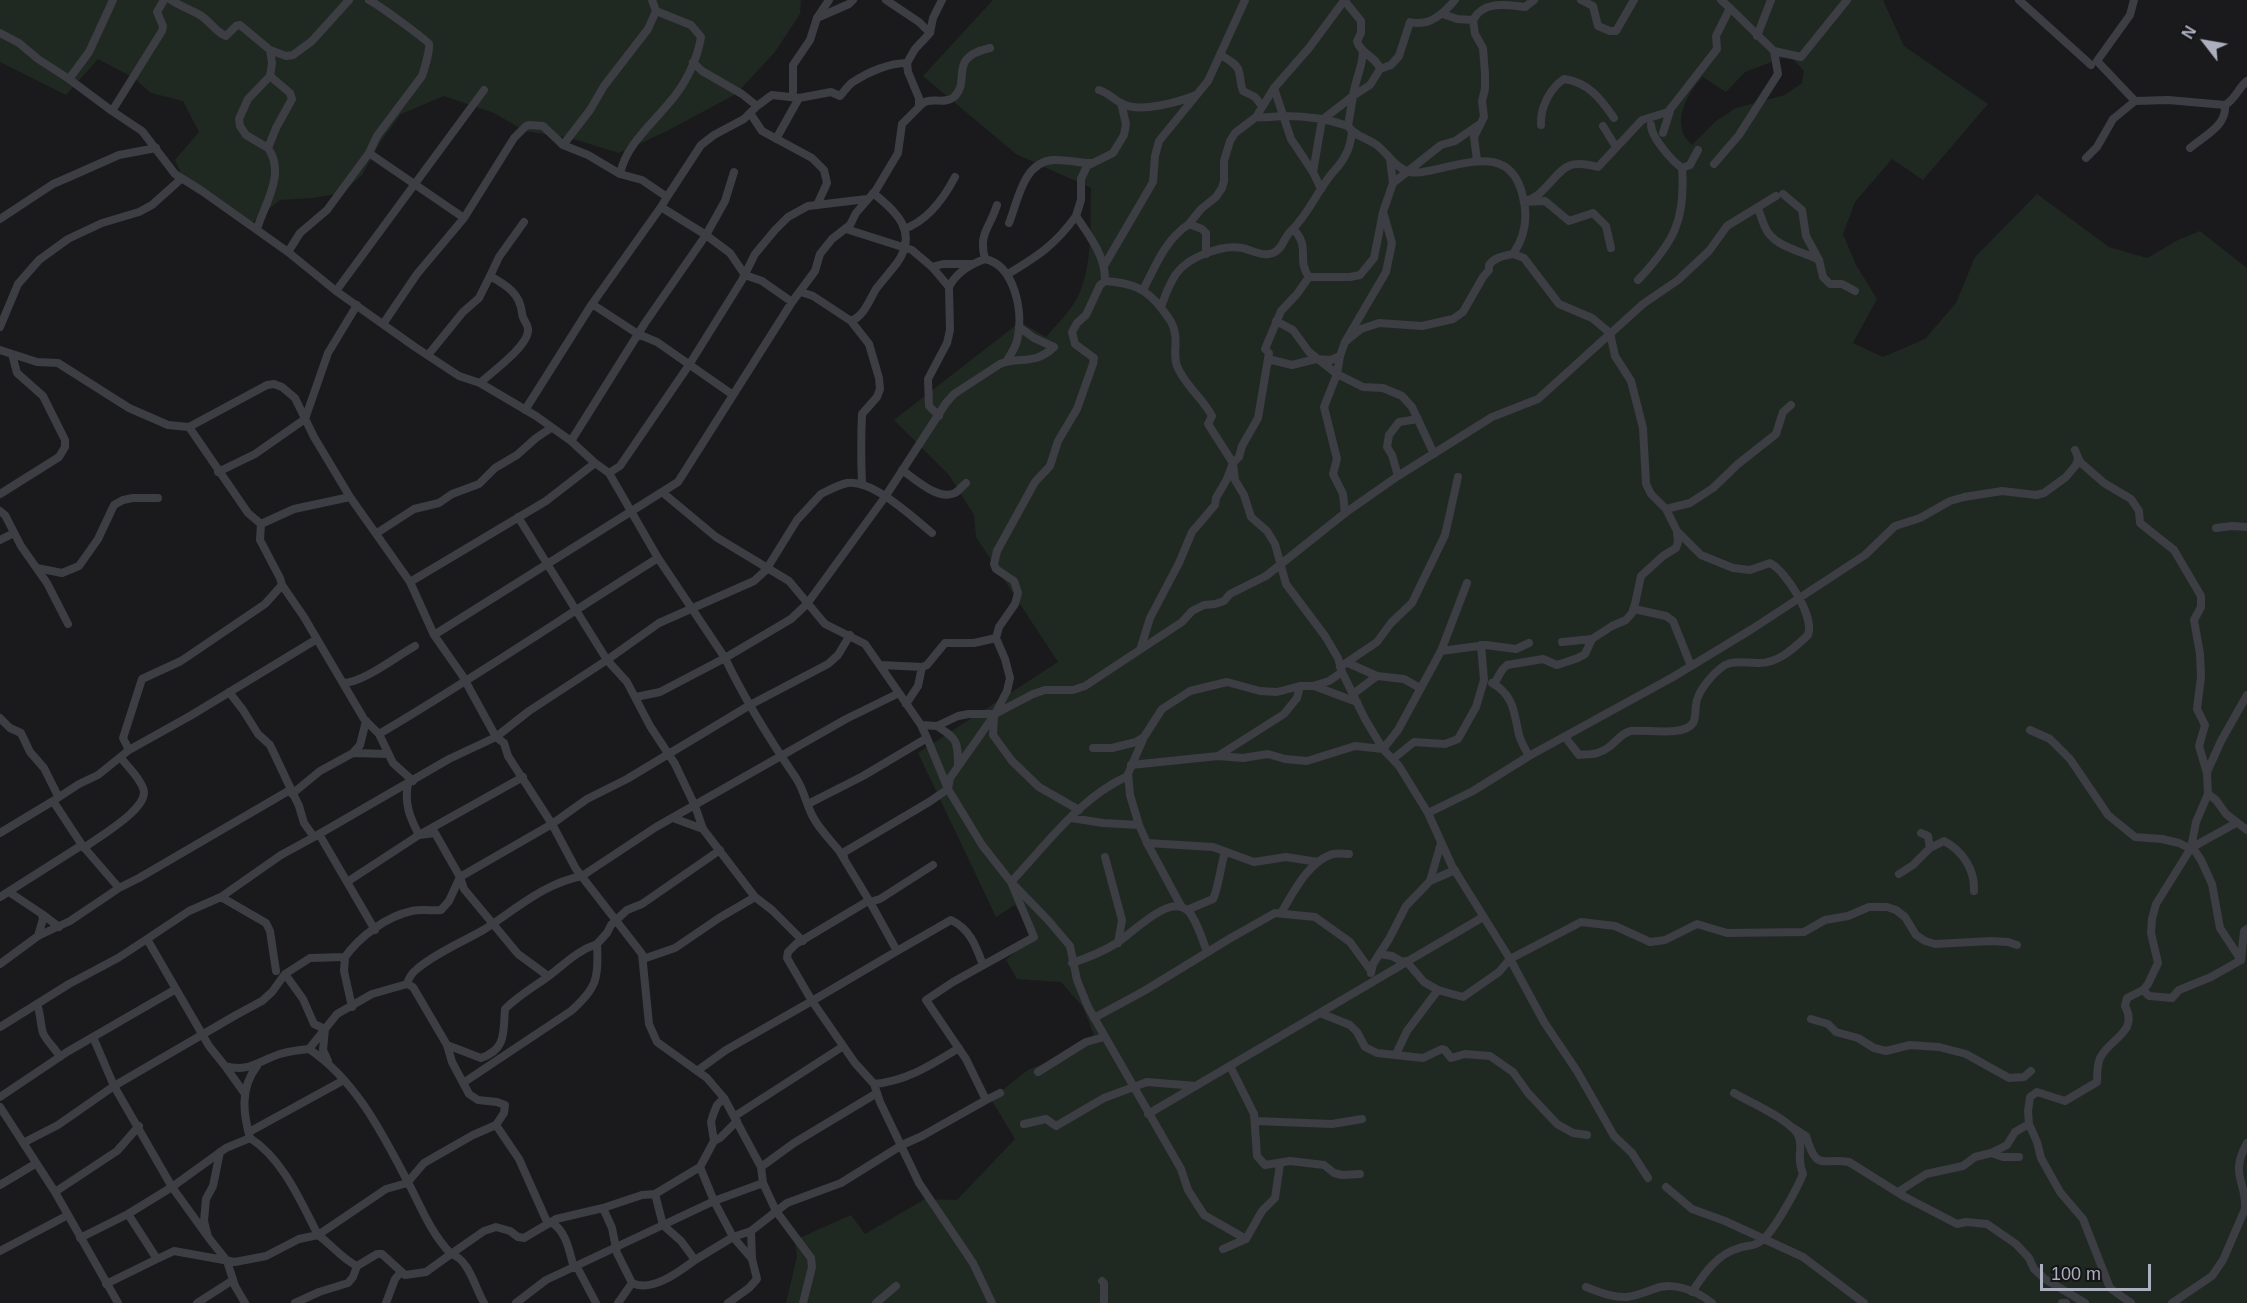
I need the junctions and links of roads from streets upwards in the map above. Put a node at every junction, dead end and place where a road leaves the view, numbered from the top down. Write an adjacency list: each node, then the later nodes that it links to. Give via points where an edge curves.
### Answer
1 (112, 0): 40 (street, via 89,52)
2 (164, 0): 54 (street, via 157,12 162,31)
3 (171, 0): 31 (street, via 199,14 226,36 236,26 242,26)
4 (349, 0): 31 (street, via 296,53 286,56)
5 (369, 0): 74 (street, via 429,46 422,76 377,136)
6 (652, 0): 23 (street)
7 (829, 0): 25 (street)
8 (853, 0): 25 (street)
9 (886, 0): 28 (street)
10 (942, 0): 28 (street)
11 (1245, 0): 34 (street)
12 (1455, 0): 24 (street)
13 (1534, 0): 26 (street, via 1525,7 1488,6)
14 (1581, 0): 15 (street, via 1593,6 1598,26 1616,31)
15 (1634, 0)
16 (1721, 0): 22 (street)
17 (1771, 0): 29 (street)
18 (1847, 0): 33 (street, via 1801,57)
19 (2019, 0): 37 (street)
20 (2133, 0): 48 (street, via 2130,15 2097,61)
21 (1343, 1): 32 (street, via 1361,21 1357,41); 42 (street)
22 (1730, 8): 29 (street); 55 (street, via 1716,36 1717,49)
23 (656, 11): 35 (street, via 698,31 701,37); 68 (street, via 648,29)
24 (1443, 14): 26 (street); 38 (street, via 1419,24 1410,22 1399,56)
25 (817, 18): 46 (street, via 810,40 793,65)
26 (1473, 20): 61 (street, via 1483,48 1484,117)
27 (0, 33): 40 (street)
28 (930, 33): 36 (street)
29 (1757, 36): 33 (street)
30 (990, 48): 53 (street, via 968,57 952,98 929,100)
31 (270, 50): 39 (street)
32 (1363, 51): 38 (street); 47 (street)
33 (1774, 51): 79 (street, via 1778,74 1739,135)
34 (1221, 55): 45 (street); 52 (street, via 1240,73 1243,91)
35 (693, 63): 51 (street); 84 (street, via 670,103 638,137)
36 (907, 63): 46 (street, via 877,70 851,83 840,96 831,92); 53 (street)
37 (2091, 65)
38 (1380, 69): 47 (street, via 1370,85)
39 (270, 76): 71 (street, via 292,99); 71 (street, via 248,99 239,119 246,135)
40 (69, 79): 54 (street)
41 (2247, 81): 50 (street)
42 (1274, 88): 52 (street); 57 (street)
43 (484, 90): 87 (street)
44 (1099, 90): 49 (street)
45 (1198, 94): 49 (street, via 1161,106); 117 (street, via 1159,141 1153,182)
46 (796, 95): 51 (street, via 776,94); 67 (street)
47 (1353, 96): 60 (street); 65 (street)
48 (2135, 101): 50 (street); 75 (street, via 2113,119)
49 (1121, 104): 78 (street, via 1126,124 1124,135 1113,153)
50 (2225, 105): 72 (street, via 2215,130)
51 (757, 106): 56 (street)
52 (1262, 106): 58 (street)
53 (919, 107): 90 (street, via 902,124 898,153)
54 (112, 111): 69 (street, via 142,131)
55 (1670, 111): 66 (street); 70 (street, via 1642,120)
56 (750, 113): 67 (street, via 762,131); 91 (street, via 701,145)
57 (1283, 116): 58 (street); 60 (street); 82 (street, via 1291,139)
58 (1256, 117): 103 (street, via 1230,141 1222,188)
59 (1614, 118): 62 (street, via 1588,87 1564,79 1555,85 1540,116)
60 (1322, 120): 65 (street); 82 (street)
61 (1480, 124): 77 (street, via 1474,136); 83 (street, via 1455,141 1440,145)
62 (1541, 125)
63 (1651, 125): 80 (street, via 1660,143)
64 (1603, 126): 70 (street)
65 (1350, 129): 76 (street, via 1377,145); 89 (street, via 1347,154)
66 (1663, 133)
67 (776, 139): 93 (street, via 812,158 824,170 827,183)
68 (563, 145): 84 (street); 99 (street, via 543,126 526,126 514,138)
69 (156, 147): 86 (street, via 169,169); 100 (street, via 119,155 53,184)
70 (1616, 147): 92 (street, via 1599,167 1569,165 1541,192)
71 (268, 148): 104 (street, via 274,158 276,177)
72 (2190, 148)
73 (1698, 150): 80 (street, via 1689,165)
74 (369, 153): 87 (street); 111 (street, via 327,210 300,233)
75 (2086, 158)
76 (1390, 159): 83 (street); 88 (street)
77 (1477, 160): 83 (street); 92 (street, via 1511,169 1520,183)
78 (1091, 163): 98 (street, via 1081,178); 102 (street, via 1050,160 1038,165 1021,188)
79 (1714, 164)
80 (1682, 168): 123 (street, via 1676,230)
81 (734, 172): 108 (street, via 725,201)
82 (1313, 172): 89 (street)
83 (1408, 172): 88 (street)
84 (620, 174): 91 (street, via 642,180)
85 (955, 177): 106 (street, via 925,218)
86 (181, 179): 104 (street); 137 (street, via 152,205 68,238 48,253 18,284)
87 (414, 183): 99 (street); 127 (street)
88 (1393, 183): 97 (street)
89 (1321, 189): 107 (street)
90 (871, 196): 93 (street); 105 (street); 106 (street, via 896,212)
91 (667, 197): 95 (street)
92 (1524, 202): 110 (street, via 1545,201 1569,220 1593,213 1606,226); 113 (street, via 1522,240)
93 (817, 205): 120 (street, via 788,217 755,254)
94 (997, 205): 114 (street, via 983,234)
95 (661, 207): 108 (street); 131 (street)
96 (1758, 209): 115 (street, via 1771,237); 115 (street, via 1779,195 1802,210 1806,236); 139 (street, via 1727,226 1678,280)
97 (1383, 212): 122 (street, via 1374,258 1360,275); 141 (street, via 1392,243 1386,272)
98 (1076, 216): 117 (street); 119 (street, via 1048,248)
99 (464, 218): 136 (street, via 417,274)
100 (0, 219)
101 (524, 222): 121 (street)
102 (1009, 223)
103 (1190, 224): 112 (street, via 1206,233); 126 (street, via 1166,246)
104 (257, 229): 111 (street)
105 (846, 229): 109 (street); 129 (street, via 824,248 815,272)
106 (904, 229): 109 (street)
107 (1294, 230): 112 (street, via 1274,253 1264,255 1218,247); 122 (street, via 1302,238 1302,266)
108 (706, 235): 120 (street, via 730,253); 140 (street)
109 (904, 246): 118 (street); 134 (street, via 862,314)
110 (1611, 248)
111 (288, 252): 127 (street)
112 (1206, 254): 133 (street, via 1177,272)
113 (1513, 254): 139 (street, via 1524,258 1559,304 1592,318); 141 (street, via 1491,262 1463,312 1453,319 1422,326 1379,323 1361,329)
114 (985, 259): 116 (street); 119 (street, via 999,264)
115 (1819, 260): 128 (street, via 1827,282)
116 (973, 264): 118 (street); 125 (street)
117 (1104, 266): 124 (street)
118 (932, 267): 125 (street)
119 (1008, 274): 138 (street, via 1017,302)
120 (745, 275): 130 (street, via 762,281); 149 (street)
121 (490, 276): 144 (street, via 479,298); 151 (street, via 517,295 529,328 525,339)
122 (1309, 277): 135 (street)
123 (1638, 280)
124 (1106, 281): 126 (street); 207 (street, via 1072,332 1075,344 1094,358 1077,409 1058,441 1050,466 1035,482 997,550 996,569 1014,581 1018,593)
125 (949, 287): 155 (street, via 948,343 928,379 929,406)
126 (1143, 290): 133 (street)
127 (336, 291): 132 (street)
128 (1855, 291)
129 (801, 292): 130 (street); 134 (street)
130 (792, 302): 152 (street)
131 (592, 304): 140 (street); 154 (street)
132 (357, 305): 136 (street); 156 (street, via 328,353)
133 (1161, 308): 165 (street, via 1176,336 1177,366 1208,407 1212,416 1208,424)
134 (851, 321): 172 (street, via 869,344 880,389 862,414)
135 (1276, 321): 146 (street, via 1264,349 1269,353); 147 (street, via 1293,330 1304,347)
136 (383, 324): 144 (street)
137 (0, 327)
138 (1019, 327): 148 (street, via 1016,346); 148 (street, via 1054,348 1041,357)
139 (1610, 333): 162 (street, via 1538,399 1492,417); 178 (street, via 1615,356 1631,381 1643,428 1646,484)
140 (638, 334): 149 (street, via 657,342); 160 (street)
141 (1345, 342): 145 (street)
142 (0, 350): 143 (street)
143 (12, 354): 158 (street, via 37,362 58,363 129,408 168,425); 174 (street, via 17,373 43,396 65,447 59,457)
144 (428, 355): 151 (street, via 459,376)
145 (1340, 356): 147 (street); 150 (street)
146 (1268, 359): 147 (street, via 1292,365); 165 (street, via 1258,418)
147 (1319, 359): 150 (street)
148 (1006, 362): 155 (street, via 954,394)
149 (689, 365): 152 (street); 168 (street, via 631,453)
150 (1337, 374): 162 (street, via 1363,387 1383,388 1402,396 1412,407); 181 (street, via 1324,407 1337,459 1334,474 1343,494)
151 (480, 382): 154 (street)
152 (733, 395): 173 (street, via 682,476)
153 (1791, 405): 178 (street, via 1784,412 1776,434 1713,488 1690,503)
154 (525, 410): 159 (street)
155 (939, 416): 166 (street)
156 (305, 419): 158 (street, via 290,391 274,384 261,386); 167 (street, via 255,454); 175 (street)
157 (1418, 419): 169 (street, via 1399,422 1387,442)
158 (189, 427): 167 (street)
159 (551, 428): 160 (street); 188 (street, via 479,484 439,503 414,509)
160 (571, 441): 164 (street)
161 (2075, 450): 163 (street)
162 (1434, 454): 169 (street)
163 (2078, 459): 199 (street, via 2066,477 2044,493 2002,491 1964,497 1895,526 1865,555); 261 (street, via 2104,483 2131,500 2139,511 2140,523 2174,550 2201,596 2201,608 2194,620 2200,654 2197,708 2205,725 2199,746)
164 (595, 463): 168 (street); 182 (street, via 546,501)
165 (1233, 463): 192 (street, via 1235,480 1248,512 1275,544); 214 (street, via 1215,505 1188,538 1150,618)
166 (902, 470): 171 (street, via 943,494 959,491); 176 (street)
167 (218, 472): 183 (street, via 248,513)
168 (609, 472): 180 (street)
169 (1398, 476): 181 (street)
170 (1458, 477): 221 (street, via 1445,535 1412,603 1377,642)
171 (966, 483)
172 (862, 484): 176 (street); 195 (street, via 847,483 821,494 797,520)
173 (662, 492): 180 (street); 195 (street, via 716,537)
174 (0, 494)
175 (350, 497): 183 (street, via 294,509); 188 (street)
176 (885, 497): 189 (street); 200 (street)
177 (158, 498): 194 (street, via 133,498 114,505 98,539 79,566 62,573)
178 (1666, 509): 186 (street)
179 (0, 511): 187 (street)
180 (631, 511): 191 (street); 193 (street)
181 (1345, 513): 192 (street)
182 (518, 516): 193 (street); 196 (street)
183 (261, 524): 198 (street, via 260,540)
184 (2247, 527): 185 (street)
185 (2216, 528)
186 (1677, 531): 199 (street, via 1701,555 1733,568 1750,570 1770,563 1778,567); 203 (street, via 1676,548 1641,576)
187 (14, 533): 190 (street); 194 (street)
188 (377, 533): 196 (street)
189 (932, 533)
190 (0, 540)
191 (658, 558): 201 (street); 202 (street)
192 (1281, 563): 214 (street, via 1224,601 1192,611 1182,622); 221 (street, via 1286,584)
193 (547, 564): 202 (street); 205 (street)
194 (37, 568): 204 (street)
195 (766, 570): 200 (street, via 789,581); 201 (street, via 754,581)
196 (410, 582): 205 (street)
197 (1467, 583): 215 (street)
198 (282, 585): 208 (street); 250 (street, via 265,604 182,661 142,679 123,738)
199 (1799, 598): 219 (street); 246 (street, via 1810,622 1808,635 1774,661 1736,662 1722,667 1701,691 1688,728 1629,731 1593,755 1578,755)
200 (807, 604): 206 (street, via 825,624); 216 (street, via 791,619)
201 (692, 608): 216 (street); 217 (street, via 652,627)
202 (576, 609): 217 (street); 224 (street)
203 (1634, 609): 209 (street, via 1626,620); 219 (street, via 1673,621)
204 (68, 624)
205 (434, 635): 224 (street)
206 (850, 635): 218 (street, via 865,644); 236 (street, via 828,664)
207 (996, 638): 220 (street, via 945,643); 237 (street, via 1010,678)
208 (317, 639): 225 (street); 230 (street)
209 (1592, 639): 210 (street); 226 (street, via 1590,647 1578,658 1557,665 1543,659 1507,665)
210 (1562, 642)
211 (1530, 643): 212 (street, via 1516,649)
212 (1481, 645): 215 (street); 223 (street)
213 (415, 646): 225 (street, via 365,676)
214 (1141, 647): 237 (street, via 1085,686 1045,690)
215 (1441, 651): 229 (street)
216 (725, 658): 233 (street, via 660,692); 236 (street)
217 (607, 660): 233 (street, via 622,674); 244 (street)
218 (881, 665): 220 (street); 231 (street)
219 (1691, 666): 246 (street)
220 (922, 667): 235 (street, via 918,686)
221 (1343, 667): 222 (street); 228 (street, via 1329,681); 234 (street)
222 (1377, 676): 229 (street, via 1404,679); 234 (street)
223 (1484, 680): 226 (street); 258 (street, via 1476,707 1458,739 1451,744 1414,742)
224 (464, 681): 243 (street); 244 (street)
225 (343, 683): 239 (street)
226 (1494, 684): 255 (street, via 1508,696)
227 (1300, 686): 228 (street); 245 (street, via 1277,692 1227,682 1198,688 1162,709); 254 (street, via 1298,698 1284,714)
228 (1314, 686): 234 (street)
229 (1420, 688): 249 (street)
230 (229, 692): 250 (street); 266 (street, via 270,745)
231 (899, 693): 235 (street); 256 (street)
232 (2247, 695): 261 (street)
233 (636, 697): 253 (street)
234 (1355, 698): 249 (street)
235 (906, 704): 240 (street)
236 (750, 705): 253 (street); 256 (street)
237 (995, 714): 241 (street, via 958,716); 260 (street); 271 (street, via 993,735 1012,761 1039,787)
238 (0, 718): 268 (street, via 21,733 44,768)
239 (366, 722): 243 (street); 251 (street, via 360,745)
240 (921, 725): 241 (street); 247 (street)
241 (936, 726): 260 (street, via 958,743)
242 (2030, 730): 288 (street, via 2050,739 2063,752 2108,815 2135,837 2162,838)
243 (379, 734): 252 (street)
244 (496, 737): 263 (street, via 504,743 508,756); 264 (street, via 448,759)
245 (1144, 737): 248 (street, via 1122,746); 259 (street)
246 (1565, 737): 255 (street)
247 (927, 738): 265 (street); 269 (street)
248 (1093, 748)
249 (1383, 749): 254 (street, via 1355,746 1307,761 1268,754); 258 (street)
250 (129, 750): 257 (street)
251 (353, 753): 252 (street); 266 (street)
252 (388, 754): 264 (street)
253 (668, 755): 270 (street); 276 (street, via 587,799)
254 (1218, 756): 259 (street)
255 (1529, 756): 272 (street)
256 (781, 757): 269 (street); 270 (street)
257 (121, 758): 268 (street); 286 (street, via 145,796 128,817)
258 (1393, 759): 272 (street)
259 (1131, 765): 262 (street)
260 (958, 767): 265 (street)
261 (2207, 773): 267 (street)
262 (1128, 776): 271 (street, via 1104,788); 277 (street)
263 (524, 777): 276 (street); 282 (street)
264 (411, 782): 282 (street, via 406,795 408,811); 283 (street)
265 (948, 789): 291 (street); 301 (street, via 982,845)
266 (291, 792): 283 (street, via 304,823); 303 (street)
267 (2208, 794): 275 (street); 288 (street, via 2196,822)
268 (56, 798): 280 (street); 286 (street)
269 (808, 804): 291 (street, via 818,826)
270 (695, 806): 273 (street); 278 (street)
271 (1079, 810): 274 (street)
272 (1428, 813): 284 (street)
273 (673, 818): 278 (street); 298 (street)
274 (1071, 818): 277 (street); 301 (street)
275 (2236, 823): 279 (street); 288 (street)
276 (552, 824): 298 (street); 299 (street)
277 (1139, 825): 285 (street)
278 (703, 829): 289 (street)
279 (2247, 830)
280 (0, 833)
281 (1920, 833): 287 (street, via 1928,836)
282 (419, 835): 299 (street, via 435,833); 300 (street)
283 (316, 836): 300 (street); 307 (street)
284 (1441, 842): 296 (street); 302 (street)
285 (1147, 843): 290 (street); 310 (street)
286 (83, 846): 303 (street); 305 (street)
287 (1930, 848): 297 (street); 304 (street, via 1944,841 1967,861 1975,877)
288 (2191, 848): 331 (street, via 2211,884 2220,928); 344 (street, via 2156,904 2151,933 2158,963)
289 (720, 850): 308 (street); 314 (street, via 642,904 627,909)
290 (1225, 852): 294 (street, via 1254,862 1286,857); 310 (street, via 1213,899)
291 (841, 854): 309 (street)
292 (1349, 854): 294 (street, via 1330,854)
293 (1105, 857): 322 (street, via 1122,920)
294 (1318, 862): 311 (street)
295 (933, 865): 309 (street)
296 (1455, 870): 302 (street); 313 (street)
297 (1899, 874)
298 (582, 876): 314 (street); 315 (street, via 553,886)
299 (460, 877): 315 (street, via 464,889); 318 (street, via 441,910 413,910)
300 (347, 882): 318 (street)
301 (1011, 882): 333 (street, via 1070,946); 335 (street, via 1034,937)
302 (1430, 882): 327 (street, via 1406,906)
303 (119, 888): 316 (street)
304 (1974, 891)
305 (9, 892): 306 (street); 312 (street)
306 (0, 897)
307 (221, 897): 320 (street, via 189,911); 336 (street, via 266,923)
308 (754, 897): 321 (street); 329 (street, via 675,948)
309 (869, 901): 321 (street); 325 (street)
310 (1184, 908): 322 (street, via 1166,908); 326 (street)
311 (1281, 913): 326 (street, via 1271,914); 337 (street, via 1315,917 1350,942)
312 (42, 914): 316 (street); 319 (street)
313 (1483, 917): 330 (street); 332 (street)
314 (615, 921): 323 (street); 329 (street)
315 (492, 924): 339 (street, via 518,954); 340 (street, via 420,966 409,976)
316 (59, 927): 319 (street)
317 (2247, 929): 331 (street)
318 (375, 930): 328 (street, via 352,946)
319 (38, 936): 334 (street)
320 (147, 939): 342 (street); 346 (street)
321 (803, 941): 345 (street, via 788,952 787,958)
322 (1118, 943): 333 (street)
323 (597, 944): 339 (street, via 573,954); 370 (street, via 598,972 586,998)
324 (2017, 945): 330 (street, via 1991,941 1935,944 1916,935 1905,916 1896,910 1869,907 1825,920 1804,932 1727,933 1697,924 1665,940 1650,942 1615,926 1581,922)
325 (897, 951): 335 (street, via 951,920 970,934); 345 (street)
326 (1207, 952): 349 (street)
327 (1379, 954): 332 (street); 337 (street)
328 (345, 957): 338 (street, via 310,958); 347 (street)
329 (643, 959): 366 (street, via 649,1024 657,1042)
330 (1510, 959): 343 (street, via 1499,972 1463,997); 406 (street, via 1614,1136 1632,1153)
331 (2241, 960): 344 (street, via 2180,990 2172,998 2149,996)
332 (1404, 962): 341 (street); 343 (street)
333 (1072, 963): 349 (street)
334 (0, 964)
335 (983, 965): 358 (street, via 926,1000)
336 (276, 971)
337 (1371, 971): 341 (street)
338 (285, 974): 352 (street, via 303,999 314,1024); 353 (street, via 262,1001)
339 (548, 976): 356 (street, via 517,996 505,1009 504,1038 497,1050 481,1058)
340 (407, 984): 347 (street, via 381,990); 356 (street, via 413,987)
341 (1370, 984): 348 (street)
342 (176, 989): 353 (street); 354 (street)
343 (1438, 990): 360 (street, via 1407,1031)
344 (2143, 990): 388 (street, via 2127,998 2129,1024 2102,1054 2097,1082 2066,1101 2035,1093 2028,1111)
345 (812, 1001): 357 (street); 366 (street)
346 (37, 1004): 351 (street); 361 (street, via 42,1030)
347 (352, 1007): 352 (street, via 337,1014)
348 (1320, 1013): 360 (street, via 1355,1028 1370,1050); 365 (street)
349 (1094, 1018): 355 (street)
350 (1811, 1019): 367 (street, via 1880,1050 1910,1045 1939,1047 1966,1053 2009,1078 2024,1077)
351 (0, 1027)
352 (324, 1029): 359 (street); 362 (street, via 323,1050)
353 (202, 1035): 363 (street); 372 (street)
354 (93, 1037): 361 (street); 372 (street)
355 (1104, 1037): 368 (street, via 1086,1042); 374 (street)
356 (447, 1045): 370 (street)
357 (842, 1047): 371 (street); 384 (street)
358 (959, 1048): 371 (street, via 905,1078); 381 (street)
359 (309, 1049): 362 (street); 364 (street, via 280,1054)
360 (1396, 1054): 393 (street, via 1423,1058 1442,1049 1451,1058 1465,1054 1490,1056 1513,1072 1557,1124)
361 (60, 1057): 379 (street)
362 (328, 1061): 369 (street)
363 (225, 1066): 364 (street); 378 (street)
364 (256, 1066): 378 (street)
365 (1230, 1066): 373 (street); 386 (street)
366 (697, 1071): 380 (street)
367 (2031, 1071)
368 (1038, 1072)
369 (344, 1080): 392 (street); 407 (street, via 376,1122)
370 (463, 1083): 389 (street, via 472,1097 505,1106)
371 (874, 1084): 375 (street)
372 (114, 1086): 390 (street); 395 (street, via 65,1121)
373 (1196, 1086): 374 (street, via 1146,1082); 383 (street)
374 (1133, 1088): 383 (street); 387 (street, via 1104,1098 1056,1126 1046,1119)
375 (877, 1093): 397 (street); 404 (street)
376 (1000, 1093): 381 (street)
377 (1734, 1093): 391 (street)
378 (245, 1094): 392 (street, via 244,1116)
379 (0, 1097)
380 (724, 1098): 384 (street); 394 (street, via 711,1122)
381 (986, 1100): 397 (street)
382 (1, 1113): 395 (street)
383 (1148, 1114): 427 (street, via 1204,1215)
384 (736, 1118): 394 (street); 404 (street)
385 (1362, 1119): 386 (street, via 1332,1124)
386 (1255, 1121): 402 (street, via 1257,1156 1265,1165)
387 (1024, 1124)
388 (2029, 1124): 399 (street, via 2015,1132 2007,1145); 465 (street, via 2041,1158 2060,1192 2083,1219 2110,1288)
389 (496, 1125): 407 (street, via 424,1163); 420 (street, via 519,1158)
390 (139, 1126): 410 (street); 412 (street, via 117,1151)
391 (1792, 1127): 413 (street, via 1806,1136 1815,1157 1826,1163 1849,1162); 428 (street, via 1799,1137 1798,1163 1803,1174 1795,1195)
392 (250, 1135): 398 (street); 423 (street, via 282,1171)
393 (1587, 1135)
394 (714, 1141): 403 (street)
395 (23, 1143): 401 (street)
396 (2247, 1143): 466 (street, via 2238,1173 2245,1209 2223,1260 2206,1281)
397 (902, 1145): 417 (street, via 841,1183); 460 (street, via 919,1183 973,1263)
398 (220, 1152): 410 (street); 424 (street, via 204,1206)
399 (1991, 1153): 400 (street); 413 (street, via 1975,1157 1963,1166 1926,1174)
400 (2019, 1157)
401 (35, 1164): 409 (street); 412 (street)
402 (1280, 1164): 405 (street, via 1290,1161 1320,1165 1342,1175); 427 (street, via 1275,1198 1262,1211)
403 (700, 1167): 414 (street); 415 (street)
404 (761, 1167): 408 (street)
405 (1360, 1174)
406 (1648, 1178)
407 (407, 1183): 423 (street, via 386,1189); 432 (street, via 430,1229)
408 (763, 1183): 415 (street); 417 (street)
409 (0, 1185)
410 (172, 1187): 418 (street); 424 (street)
411 (1666, 1187): 428 (street, via 1692,1209)
412 (54, 1192): 419 (street)
413 (1898, 1192): 464 (street, via 1957,1224 1987,1224 2016,1244 2045,1279)
414 (655, 1194): 416 (street); 421 (street)
415 (714, 1201): 421 (street); 425 (street)
416 (603, 1208): 420 (street); 429 (street)
417 (776, 1211): 422 (street); 458 (street, via 811,1258)
418 (128, 1214): 426 (street); 433 (street)
419 (68, 1215): 426 (street); 431 (street)
420 (550, 1223): 432 (street, via 525,1238 496,1227); 438 (street, via 558,1226)
421 (663, 1225): 429 (street); 435 (street)
422 (751, 1231): 425 (street); 434 (street)
423 (318, 1235): 436 (street, via 298,1239 266,1256); 437 (street)
424 (208, 1237): 436 (street)
425 (733, 1237): 434 (street); 435 (street)
426 (80, 1238): 443 (street)
427 (1246, 1239): 430 (street)
428 (1764, 1240): 446 (street, via 1740,1247 1713,1263); 463 (street, via 1803,1257)
429 (616, 1248): 438 (street); 442 (street)
430 (1223, 1250)
431 (0, 1251)
432 (451, 1254): 439 (street, via 426,1272 409,1276); 453 (street, via 466,1265)
433 (157, 1259): 436 (street, via 174,1251); 443 (street)
434 (752, 1259): 457 (street, via 757,1279)
435 (695, 1260): 442 (street, via 663,1281)
436 (227, 1261): 440 (street)
437 (357, 1266): 439 (street, via 382,1254); 451 (street, via 348,1283)
438 (575, 1267): 454 (street, via 542,1282); 455 (street)
439 (401, 1272): 452 (street)
440 (233, 1280): 447 (street); 450 (street)
441 (1102, 1281): 461 (street)
442 (632, 1283): 456 (street)
443 (106, 1284): 448 (street)
444 (896, 1286): 459 (street)
445 (1586, 1287): 446 (street, via 1616,1297 1675,1286)
446 (1692, 1292): 462 (street)
447 (211, 1299): 449 (street)
448 (118, 1303)
449 (197, 1303)
450 (245, 1303)
451 (295, 1303)
452 (386, 1303)
453 (484, 1303)
454 (516, 1303)
455 (596, 1303)
456 (618, 1303)
457 (729, 1303)
458 (803, 1303)
459 (876, 1303)
460 (992, 1303)
461 (1104, 1303)
462 (1712, 1303)
463 (1864, 1303)
464 (2085, 1303)
465 (2131, 1303)
466 (2172, 1303)

